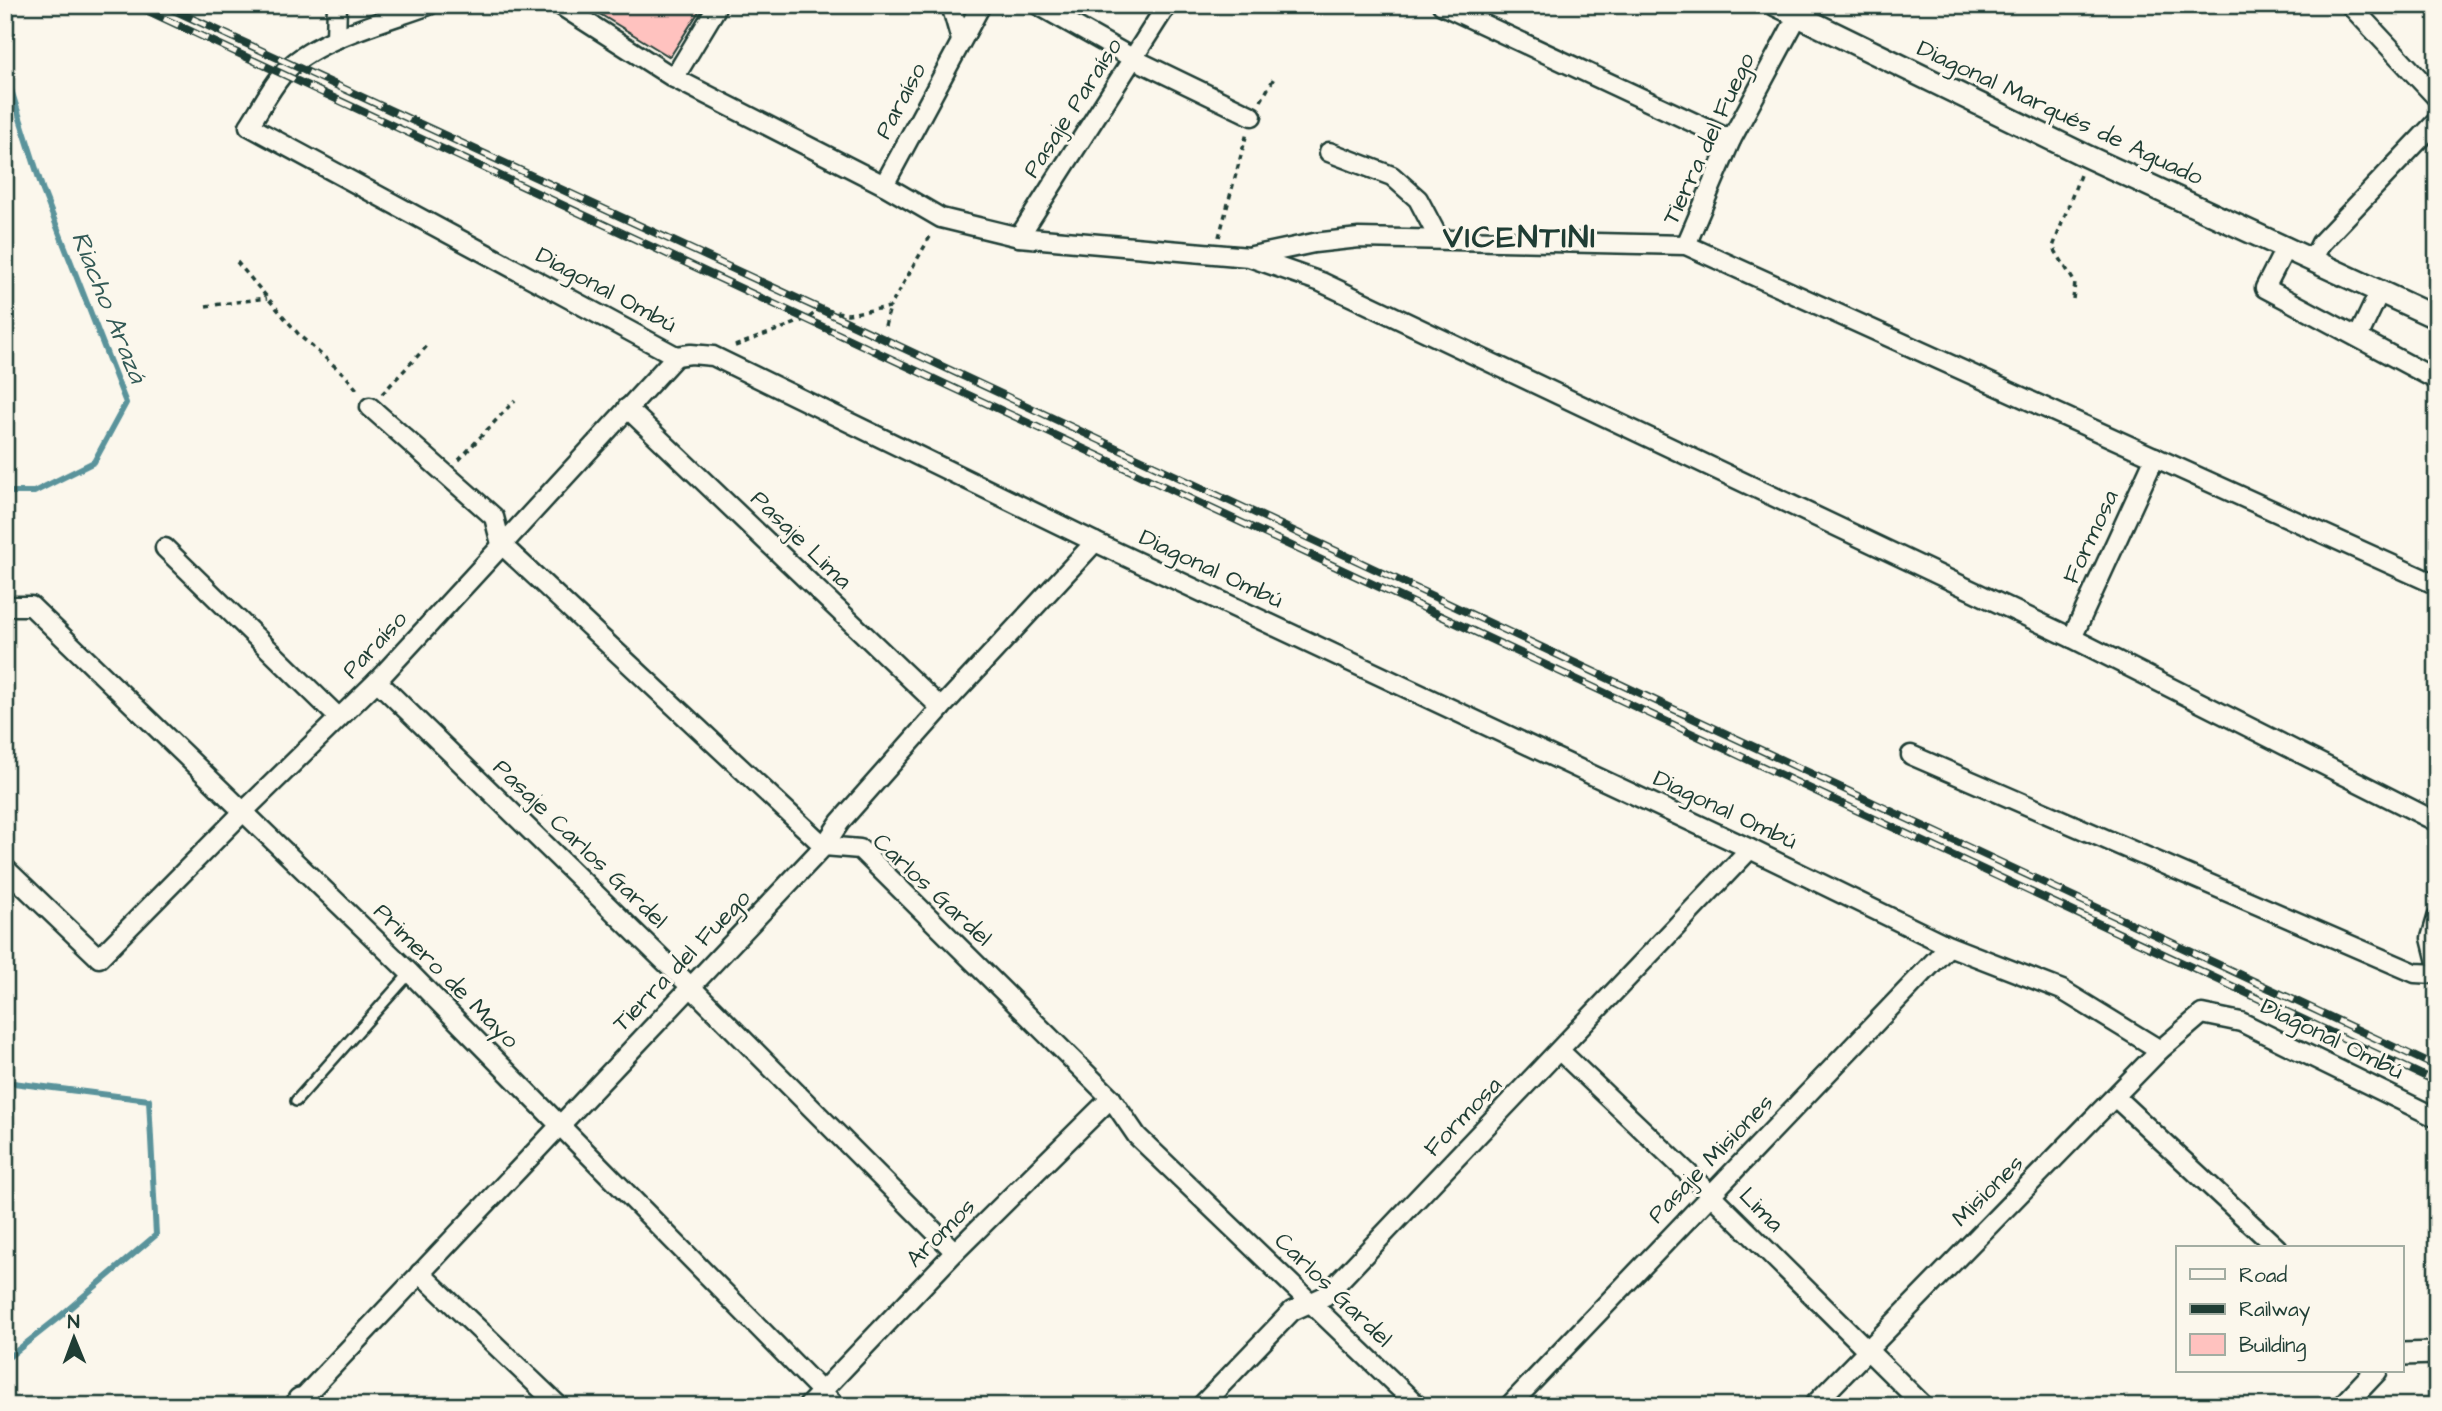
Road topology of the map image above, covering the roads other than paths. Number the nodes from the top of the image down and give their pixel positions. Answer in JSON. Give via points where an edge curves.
{"nodes":[{"id":1,"x":337,"y":5,"type":"edge"},
{"id":2,"x":429,"y":5,"type":"edge"},
{"id":3,"x":559,"y":5,"type":"edge"},
{"id":4,"x":951,"y":5,"type":"edge"},
{"id":5,"x":981,"y":5,"type":"edge"},
{"id":6,"x":1038,"y":5,"type":"edge"},
{"id":7,"x":1167,"y":5,"type":"edge"},
{"id":8,"x":1442,"y":5,"type":"edge"},
{"id":9,"x":1776,"y":5,"type":"edge"},
{"id":10,"x":2350,"y":5,"type":"edge"},
{"id":11,"x":716,"y":7,"type":"edge"},
{"id":12,"x":1797,"y":17,"type":"junction"},
{"id":13,"x":336,"y":39,"type":"junction"},
{"id":14,"x":961,"y":40,"type":"junction"},
{"id":15,"x":1134,"y":59,"type":"junction"},
{"id":16,"x":674,"y":78,"type":"junction"},
{"id":17,"x":2437,"y":98,"type":"edge"},
{"id":18,"x":1252,"y":116,"type":"road end"},
{"id":19,"x":2437,"y":121,"type":"edge"},
{"id":20,"x":1731,"y":140,"type":"junction"},
{"id":21,"x":1329,"y":152,"type":"dead end"},
{"id":22,"x":884,"y":185,"type":"junction"},
{"id":23,"x":1020,"y":237,"type":"junction"},
{"id":24,"x":1439,"y":239,"type":"junction"},
{"id":25,"x":1686,"y":245,"type":"junction"},
{"id":26,"x":2286,"y":247,"type":"junction"},
{"id":27,"x":1249,"y":257,"type":"junction"},
{"id":28,"x":2313,"y":259,"type":"junction"},
{"id":29,"x":2380,"y":291,"type":"junction"},
{"id":30,"x":2437,"y":317,"type":"edge"},
{"id":31,"x":2357,"y":337,"type":"junction"},
{"id":32,"x":676,"y":356,"type":"junction"},
{"id":33,"x":2437,"y":380,"type":"edge"},
{"id":34,"x":370,"y":407,"type":"road end"},
{"id":35,"x":626,"y":408,"type":"junction"},
{"id":36,"x":2155,"y":457,"type":"junction"},
{"id":37,"x":1095,"y":542,"type":"junction"},
{"id":38,"x":501,"y":544,"type":"junction"},
{"id":39,"x":165,"y":548,"type":"dead end"},
{"id":40,"x":2437,"y":584,"type":"edge"},
{"id":41,"x":5,"y":606,"type":"edge"},
{"id":42,"x":2072,"y":638,"type":"junction"},
{"id":43,"x":376,"y":681,"type":"junction"},
{"id":44,"x":941,"y":708,"type":"junction"},
{"id":45,"x":339,"y":718,"type":"junction"},
{"id":46,"x":1911,"y":755,"type":"dead end"},
{"id":47,"x":243,"y":812,"type":"junction"},
{"id":48,"x":2437,"y":822,"type":"edge"},
{"id":49,"x":824,"y":846,"type":"junction"},
{"id":50,"x":1750,"y":849,"type":"junction"},
{"id":51,"x":5,"y":868,"type":"edge"},
{"id":52,"x":2437,"y":918,"type":"edge"},
{"id":53,"x":1949,"y":946,"type":"junction"},
{"id":54,"x":2437,"y":962,"type":"edge"},
{"id":55,"x":410,"y":972,"type":"junction"},
{"id":56,"x":2437,"y":974,"type":"edge"},
{"id":57,"x":691,"y":987,"type":"junction"},
{"id":58,"x":2202,"y":1014,"type":"joint"},
{"id":59,"x":2160,"y":1050,"type":"junction"},
{"id":60,"x":1560,"y":1051,"type":"junction"},
{"id":61,"x":2115,"y":1097,"type":"junction"},
{"id":62,"x":1111,"y":1098,"type":"junction"},
{"id":63,"x":296,"y":1101,"type":"dead end"},
{"id":64,"x":2437,"y":1118,"type":"edge"},
{"id":65,"x":559,"y":1124,"type":"junction"},
{"id":66,"x":1711,"y":1195,"type":"junction"},
{"id":67,"x":2275,"y":1246,"type":"edge"},
{"id":68,"x":955,"y":1252,"type":"junction"},
{"id":69,"x":420,"y":1273,"type":"junction"},
{"id":70,"x":1311,"y":1303,"type":"junction"},
{"id":71,"x":1866,"y":1349,"type":"junction"},
{"id":72,"x":2437,"y":1353,"type":"edge"},
{"id":73,"x":2404,"y":1354,"type":"edge"},
{"id":74,"x":2375,"y":1372,"type":"edge"},
{"id":75,"x":821,"y":1392,"type":"junction"},
{"id":76,"x":300,"y":1404,"type":"edge"},
{"id":77,"x":559,"y":1406,"type":"edge"},
{"id":78,"x":808,"y":1406,"type":"edge"},
{"id":79,"x":836,"y":1406,"type":"edge"},
{"id":80,"x":1201,"y":1406,"type":"edge"},
{"id":81,"x":1418,"y":1406,"type":"edge"},
{"id":82,"x":1509,"y":1406,"type":"edge"},
{"id":83,"x":1813,"y":1406,"type":"edge"},
{"id":84,"x":1924,"y":1406,"type":"edge"},
{"id":85,"x":2343,"y":1406,"type":"edge"}],
"edges":[{"from":1,"to":13,"type":"street"},
{"from":2,"to":13,"type":"street"},
{"from":3,"to":16,"type":"street"},
{"from":4,"to":14,"type":"street"},
{"from":5,"to":14,"type":"street","name":"Paraíso"},
{"from":6,"to":15,"type":"street"},
{"from":7,"to":15,"type":"street","name":"Pasaje Paraíso"},
{"from":8,"to":20,"type":"street"},
{"from":9,"to":12,"type":"street","name":"Diagonal Marqués de Aguado"},
{"from":10,"to":17,"type":"street"},
{"from":11,"to":16,"type":"street"},
{"from":12,"to":20,"type":"street","name":"Tierra del Fuego"},
{"from":12,"to":26,"type":"street","name":"Diagonal Marqués de Aguado"},
{"from":13,"to":32,"type":"street","name":"Diagonal Ombú","via":[[282,74],[249,126]]},
{"from":14,"to":22,"type":"street","name":"Paraíso"},
{"from":15,"to":18,"type":"street"},
{"from":15,"to":23,"type":"street","name":"Pasaje Paraíso"},
{"from":16,"to":22,"type":"street"},
{"from":19,"to":28,"type":"street","via":[[2321,243]]},
{"from":20,"to":25,"type":"street","name":"Tierra del Fuego"},
{"from":21,"to":24,"type":"street","via":[[1392,176],[1418,199]]},
{"from":22,"to":23,"type":"street","via":[[940,218]]},
{"from":23,"to":27,"type":"street"},
{"from":24,"to":25,"type":"street"},
{"from":24,"to":27,"type":"street","via":[[1359,238]]},
{"from":25,"to":36,"type":"street"},
{"from":26,"to":28,"type":"street","name":"Diagonal Marqués de Aguado"},
{"from":26,"to":31,"type":"street","via":[[2265,288]]},
{"from":27,"to":42,"type":"street","via":[[1321,282]]},
{"from":28,"to":29,"type":"street","name":"Diagonal Marqués de Aguado"},
{"from":29,"to":30,"type":"street","name":"Diagonal Marqués de Aguado"},
{"from":29,"to":31,"type":"street"},
{"from":31,"to":33,"type":"street"},
{"from":32,"to":35,"type":"street","name":"Paraíso"},
{"from":32,"to":37,"type":"street","name":"Diagonal Ombú","via":[[713,356]]},
{"from":34,"to":38,"type":"street","via":[[494,517]]},
{"from":35,"to":38,"type":"street","name":"Paraíso"},
{"from":35,"to":44,"type":"street","name":"Pasaje Lima"},
{"from":36,"to":40,"type":"street"},
{"from":36,"to":42,"type":"street","name":"Formosa"},
{"from":37,"to":44,"type":"street","name":"Tierra del Fuego"},
{"from":37,"to":50,"type":"street","name":"Diagonal Ombú"},
{"from":38,"to":43,"type":"street","name":"Paraíso"},
{"from":38,"to":49,"type":"street"},
{"from":39,"to":45,"type":"street"},
{"from":41,"to":47,"type":"street","name":"Primero de Mayo","via":[[31,606]]},
{"from":42,"to":48,"type":"street"},
{"from":43,"to":45,"type":"street","name":"Paraíso"},
{"from":43,"to":57,"type":"street","name":"Pasaje Carlos Gardel"},
{"from":44,"to":49,"type":"street","name":"Tierra del Fuego"},
{"from":45,"to":47,"type":"street","name":"Paraíso"},
{"from":46,"to":56,"type":"street","via":[[2415,973]]},
{"from":47,"to":51,"type":"street","name":"Paraíso","via":[[99,958]]},
{"from":47,"to":55,"type":"street","name":"Primero de Mayo"},
{"from":49,"to":57,"type":"street","name":"Tierra del Fuego"},
{"from":49,"to":62,"type":"street","name":"Carlos Gardel","via":[[860,849]]},
{"from":50,"to":53,"type":"street","name":"Diagonal Ombú"},
{"from":50,"to":60,"type":"street","name":"Formosa"},
{"from":52,"to":54,"type":"street","via":[[2431,938]]},
{"from":53,"to":59,"type":"street","name":"Diagonal Ombú","via":[[2062,990]]},
{"from":53,"to":66,"type":"street","name":"Pasaje Misiones"},
{"from":55,"to":63,"type":"lane"},
{"from":55,"to":65,"type":"street","name":"Primero de Mayo"},
{"from":57,"to":65,"type":"street","name":"Tierra del Fuego"},
{"from":57,"to":68,"type":"street","name":"Pasaje Carlos Gardel"},
{"from":58,"to":59,"type":"street","name":"Misiones"},
{"from":58,"to":64,"type":"street","name":"Diagonal Ombú","via":[[2241,1022]]},
{"from":59,"to":61,"type":"street","name":"Misiones"},
{"from":60,"to":66,"type":"street","name":"Lima"},
{"from":60,"to":70,"type":"street","name":"Formosa","via":[[1325,1296]]},
{"from":61,"to":67,"type":"street"},
{"from":61,"to":71,"type":"street","name":"Misiones"},
{"from":62,"to":68,"type":"street","name":"Aromos"},
{"from":62,"to":70,"type":"street","name":"Carlos Gardel","via":[[1138,1136]]},
{"from":65,"to":69,"type":"street","name":"Tierra del Fuego"},
{"from":65,"to":75,"type":"street","name":"Primero de Mayo"},
{"from":66,"to":71,"type":"street","name":"Lima"},
{"from":66,"to":82,"type":"street","name":"Pasaje Misiones"},
{"from":68,"to":75,"type":"street","name":"Aromos"},
{"from":69,"to":76,"type":"street","name":"Tierra del Fuego"},
{"from":69,"to":77,"type":"street"},
{"from":70,"to":80,"type":"street","name":"Formosa","via":[[1292,1311]]},
{"from":70,"to":81,"type":"street","name":"Carlos Gardel"},
{"from":71,"to":83,"type":"street","name":"Misiones"},
{"from":71,"to":84,"type":"street","name":"Lima"},
{"from":72,"to":73,"type":"street"},
{"from":74,"to":85,"type":"street"},
{"from":75,"to":78,"type":"street","name":"Aromos"},
{"from":75,"to":79,"type":"street","name":"Primero de Mayo"}]}
